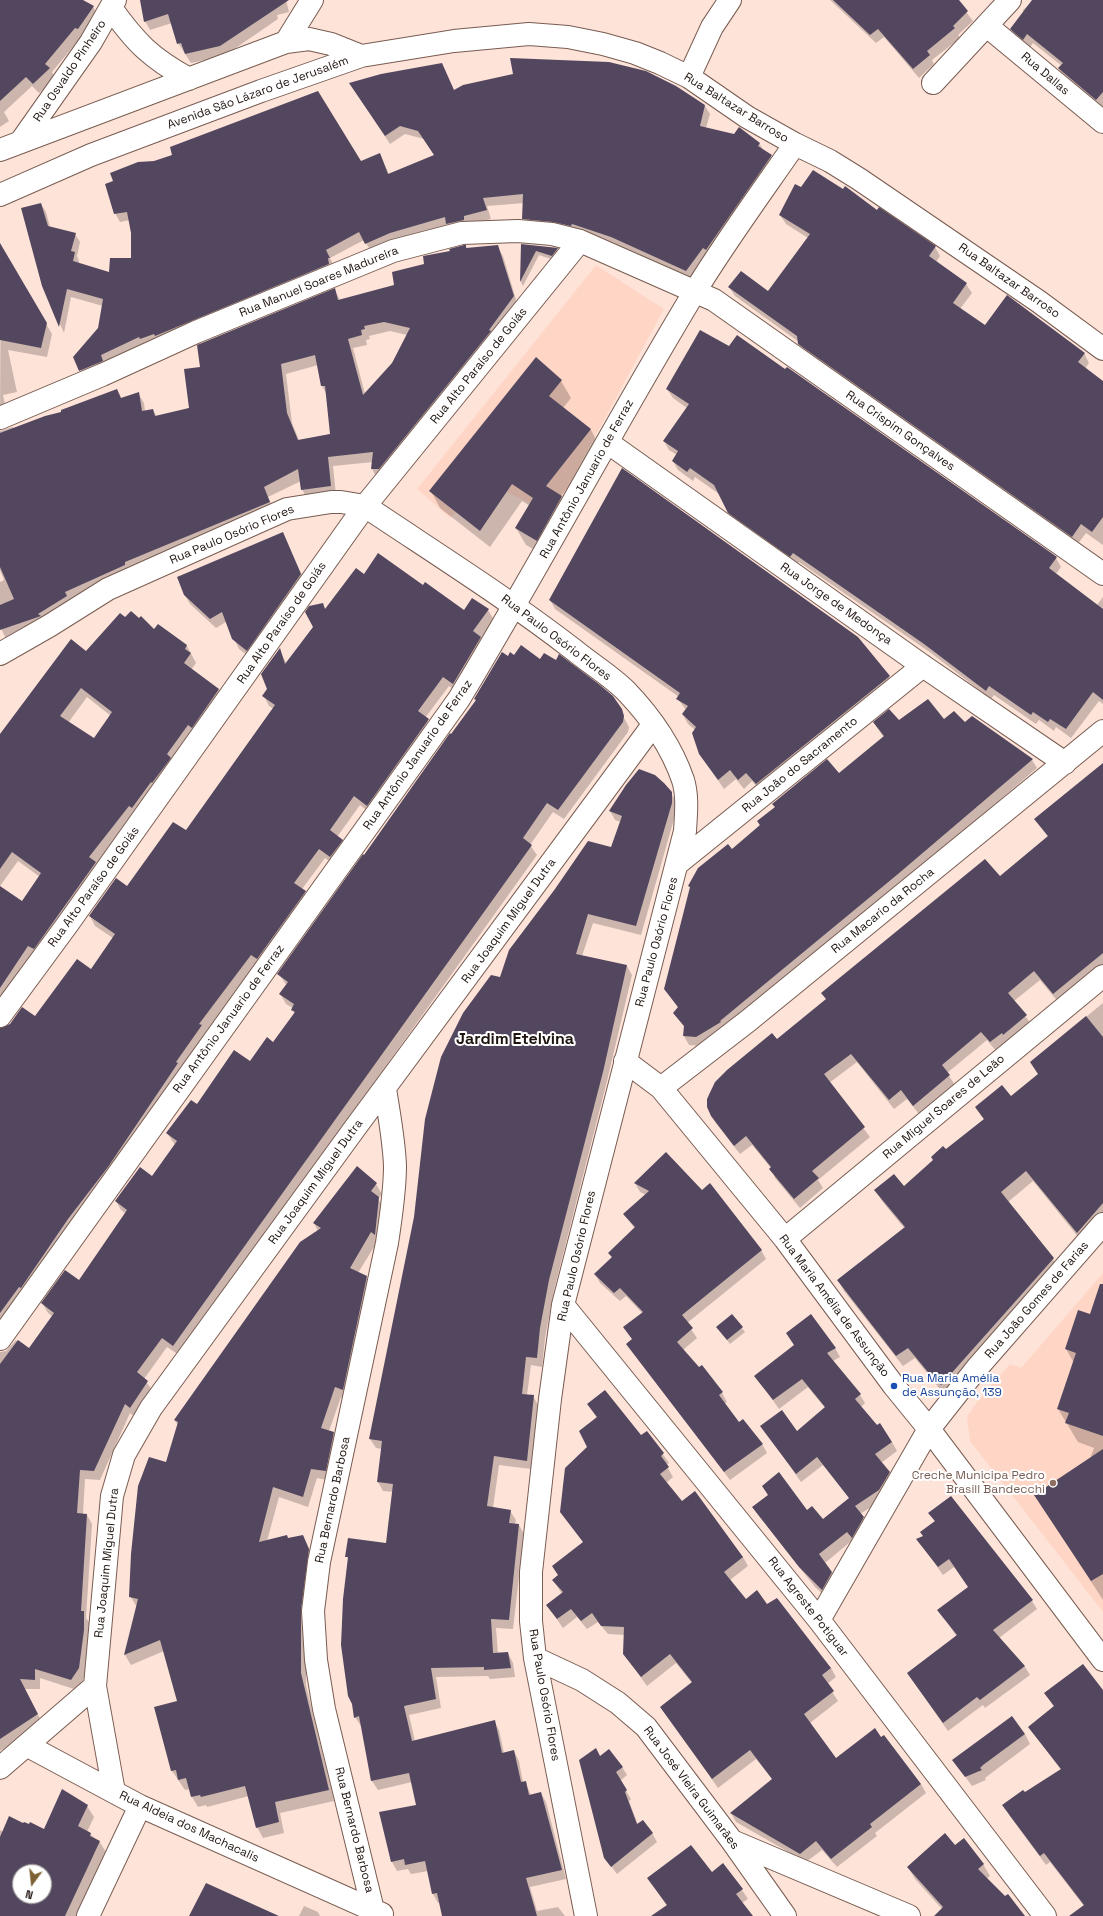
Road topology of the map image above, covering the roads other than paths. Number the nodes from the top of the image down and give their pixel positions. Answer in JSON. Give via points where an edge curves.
{"nodes":[{"id":1,"x":312,"y":0,"type":"edge"},
{"id":2,"x":730,"y":0,"type":"edge"},
{"id":3,"x":1010,"y":0,"type":"edge"},
{"id":4,"x":113,"y":4,"type":"edge"},
{"id":5,"x":987,"y":26,"type":"junction"},
{"id":6,"x":286,"y":42,"type":"junction"},
{"id":7,"x":362,"y":56,"type":"junction"},
{"id":8,"x":689,"y":77,"type":"junction"},
{"id":9,"x":189,"y":79,"type":"junction"},
{"id":10,"x":933,"y":83,"type":"dead end"},
{"id":11,"x":1103,"y":122,"type":"edge"},
{"id":12,"x":22,"y":140,"type":"junction"},
{"id":13,"x":795,"y":144,"type":"junction"},
{"id":14,"x":0,"y":150,"type":"edge"},
{"id":15,"x":0,"y":195,"type":"edge"},
{"id":16,"x":580,"y":241,"type":"junction"},
{"id":17,"x":695,"y":291,"type":"junction"},
{"id":18,"x":1103,"y":348,"type":"edge"},
{"id":19,"x":0,"y":418,"type":"edge"},
{"id":20,"x":608,"y":442,"type":"junction"},
{"id":21,"x":365,"y":506,"type":"junction"},
{"id":22,"x":1103,"y":574,"type":"edge"},
{"id":23,"x":515,"y":606,"type":"junction"},
{"id":24,"x":0,"y":654,"type":"edge"},
{"id":25,"x":923,"y":666,"type":"junction"},
{"id":26,"x":653,"y":725,"type":"junction"},
{"id":27,"x":1103,"y":731,"type":"edge"},
{"id":28,"x":1065,"y":763,"type":"junction"},
{"id":29,"x":677,"y":864,"type":"junction"},
{"id":30,"x":1103,"y":976,"type":"edge"},
{"id":31,"x":0,"y":1016,"type":"edge"},
{"id":32,"x":625,"y":1061,"type":"junction"},
{"id":33,"x":661,"y":1088,"type":"junction"},
{"id":34,"x":386,"y":1089,"type":"junction"},
{"id":35,"x":1103,"y":1224,"type":"edge"},
{"id":36,"x":785,"y":1239,"type":"junction"},
{"id":37,"x":563,"y":1305,"type":"junction"},
{"id":38,"x":0,"y":1339,"type":"edge"},
{"id":39,"x":929,"y":1429,"type":"junction"},
{"id":40,"x":819,"y":1620,"type":"junction"},
{"id":41,"x":535,"y":1658,"type":"junction"},
{"id":42,"x":1103,"y":1660,"type":"edge"},
{"id":43,"x":95,"y":1686,"type":"junction"},
{"id":44,"x":28,"y":1746,"type":"junction"},
{"id":45,"x":0,"y":1768,"type":"edge"},
{"id":46,"x":114,"y":1792,"type":"junction"},
{"id":47,"x":140,"y":1806,"type":"junction"},
{"id":48,"x":732,"y":1841,"type":"junction"},
{"id":49,"x":380,"y":1913,"type":"edge"},
{"id":50,"x":88,"y":1916,"type":"edge"},
{"id":51,"x":586,"y":1916,"type":"edge"},
{"id":52,"x":785,"y":1916,"type":"edge"},
{"id":53,"x":909,"y":1916,"type":"edge"},
{"id":54,"x":1045,"y":1916,"type":"edge"}],
"edges":[{"from":1,"to":6,"type":"street"},
{"from":2,"to":8,"type":"street","via":[[712,27]]},
{"from":3,"to":5,"type":"street"},
{"from":4,"to":9,"type":"street","via":[[127,30],[145,50]]},
{"from":4,"to":12,"type":"street","name":"Rua Osvaldo Pinheiro","via":[[64,82]]},
{"from":5,"to":10,"type":"street"},
{"from":5,"to":11,"type":"street","name":"Rua Dallas"},
{"from":6,"to":7,"type":"street","name":"Avenida São Lázaro de Jerusalém","via":[[309,39]]},
{"from":6,"to":9,"type":"street","name":"Avenida São Lázaro de Jerusalém"},
{"from":7,"to":8,"type":"street","name":"Rua Baltazar Barroso","via":[[454,41],[528,34],[568,37],[603,44],[635,53]]},
{"from":7,"to":15,"type":"street","name":"Avenida São Lázaro de Jerusalém","via":[[106,149]]},
{"from":8,"to":13,"type":"street","name":"Rua Baltazar Barroso","via":[[747,117]]},
{"from":9,"to":12,"type":"street","name":"Avenida São Lázaro de Jerusalém"},
{"from":12,"to":14,"type":"street","name":"Avenida São Lázaro de Jerusalém"},
{"from":13,"to":17,"type":"street","name":"Rua Antônio Januario de Ferraz"},
{"from":13,"to":18,"type":"street","name":"Rua Baltazar Barroso","via":[[859,179]]},
{"from":16,"to":17,"type":"street","name":"Rua Manuel Soares Madureira"},
{"from":16,"to":19,"type":"street","name":"Rua Manuel Soares Madureira","via":[[552,234],[518,231],[462,233],[393,251],[196,332]]},
{"from":16,"to":21,"type":"street","name":"Rua Alto Paraíso de Goiás"},
{"from":17,"to":20,"type":"street","name":"Rua Antônio Januario de Ferraz"},
{"from":17,"to":22,"type":"street","name":"Rua Crispim Gonçalves","via":[[714,300]]},
{"from":20,"to":23,"type":"street","name":"Rua Antônio Januario de Ferraz"},
{"from":20,"to":25,"type":"street","name":"Rua Jorge de Medonça"},
{"from":21,"to":23,"type":"street","name":"Rua Paulo Osório Flores"},
{"from":21,"to":24,"type":"street","name":"Rua Paulo Osório Flores","via":[[331,502],[287,509],[108,589]]},
{"from":21,"to":31,"type":"street","name":"Rua Alto Paraíso de Goiás","via":[[67,926]]},
{"from":23,"to":26,"type":"street","name":"Rua Paulo Osório Flores","via":[[626,691]]},
{"from":23,"to":38,"type":"street","name":"Rua Antônio Januario de Ferraz","via":[[459,699]]},
{"from":25,"to":28,"type":"street","name":"Rua Jorge de Medonça"},
{"from":25,"to":29,"type":"street","name":"Rua João do Sacramento"},
{"from":26,"to":29,"type":"street","name":"Rua Paulo Osório Flores","via":[[672,755],[683,782],[687,808],[685,831]]},
{"from":26,"to":34,"type":"street","name":"Rua Joaquim Miguel Dutra"},
{"from":27,"to":28,"type":"street","name":"Rua Macario da Rocha"},
{"from":28,"to":33,"type":"street","name":"Rua Macario da Rocha","via":[[748,1021]]},
{"from":29,"to":32,"type":"street","name":"Rua Paulo Osório Flores"},
{"from":30,"to":36,"type":"street","name":"Rua Miguel Soares de Leão"},
{"from":32,"to":33,"type":"street","name":"Rua Maria Amélia de Assunção"},
{"from":32,"to":37,"type":"street","name":"Rua Paulo Osório Flores"},
{"from":33,"to":36,"type":"street","name":"Rua Maria Amélia de Assunção"},
{"from":34,"to":43,"type":"street","name":"Rua Joaquim Miguel Dutra","via":[[151,1408],[124,1455],[112,1496]]},
{"from":34,"to":49,"type":"street","name":"Rua Bernardo Barbosa","via":[[395,1167],[387,1242],[319,1562],[313,1611],[316,1660],[324,1710]]},
{"from":35,"to":39,"type":"street","name":"Rua João Gomes de Farias","via":[[1010,1328]]},
{"from":36,"to":39,"type":"street","name":"Rua Maria Amélia de Assunção"},
{"from":37,"to":40,"type":"street","name":"Rua Agreste Potiguar"},
{"from":37,"to":41,"type":"street","name":"Rua Paulo Osório Flores","via":[[531,1572],[531,1621]]},
{"from":39,"to":40,"type":"street","name":"Rua João Gomes de Farias"},
{"from":39,"to":42,"type":"street","name":"Rua Maria Amélia de Assunção"},
{"from":40,"to":54,"type":"street","name":"Rua Agreste Potiguar"},
{"from":41,"to":48,"type":"street","name":"Rua José Vieira Guimarães","via":[[582,1680],[612,1699],[646,1727]]},
{"from":41,"to":51,"type":"street","name":"Rua Paulo Osório Flores"},
{"from":43,"to":44,"type":"street"},
{"from":43,"to":46,"type":"street","name":"Rua Joaquim Miguel Dutra"},
{"from":44,"to":45,"type":"street"},
{"from":44,"to":46,"type":"street","name":"Rua Aldeia dos Machacalis"},
{"from":46,"to":47,"type":"street","name":"Rua Aldeia dos Machacalis"},
{"from":47,"to":49,"type":"street","name":"Rua Aldeia dos Machacalis"},
{"from":47,"to":50,"type":"street"},
{"from":48,"to":52,"type":"street","name":"Rua José Vieira Guimarães"},
{"from":48,"to":53,"type":"street"}]}
